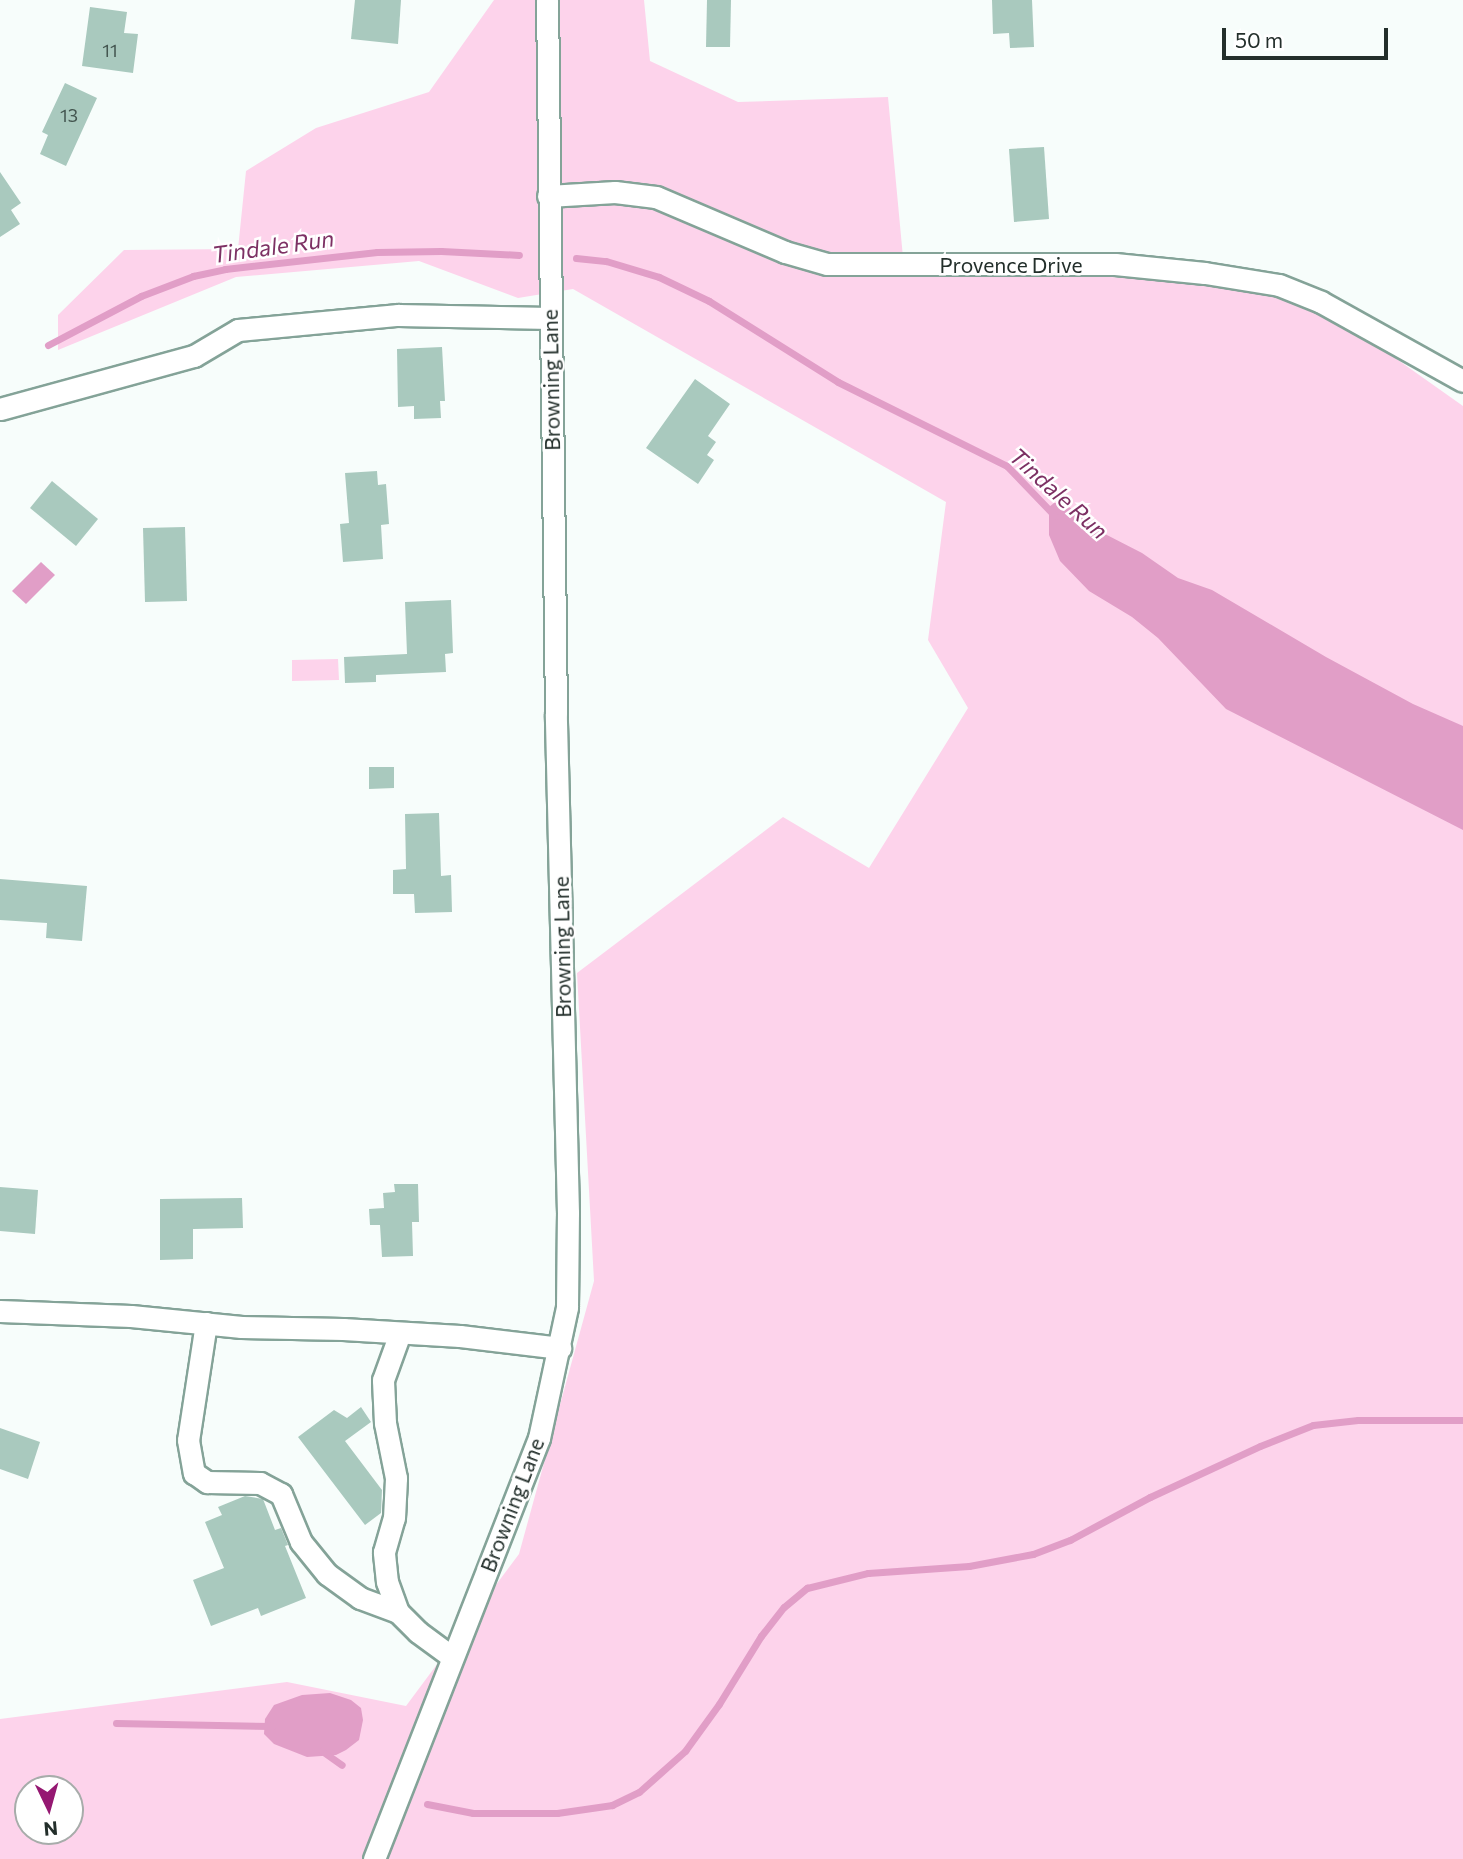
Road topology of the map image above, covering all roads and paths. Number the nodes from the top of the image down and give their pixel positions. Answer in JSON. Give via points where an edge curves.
{"nodes":[{"id":1,"x":547,"y":0,"type":"edge"},
{"id":2,"x":548,"y":196,"type":"junction"},
{"id":3,"x":550,"y":318,"type":"junction"},
{"id":4,"x":1463,"y":381,"type":"edge"},
{"id":5,"x":0,"y":410,"type":"edge"},
{"id":6,"x":0,"y":1311,"type":"edge"},
{"id":7,"x":206,"y":1323,"type":"junction"},
{"id":8,"x":400,"y":1332,"type":"junction"},
{"id":9,"x":560,"y":1348,"type":"junction"},
{"id":10,"x":398,"y":1612,"type":"junction"},
{"id":11,"x":452,"y":1657,"type":"junction"},
{"id":12,"x":374,"y":1859,"type":"edge"}],
"edges":[{"from":1,"to":2,"type":"street","name":"Browning Lane"},
{"from":2,"to":3,"type":"street","name":"Browning Lane"},
{"from":2,"to":4,"type":"street","name":"Provence Drive","via":[[615,192],[656,197],[785,252],[827,264],[1115,264],[1279,285],[1321,302]]},
{"from":3,"to":5,"type":"street","via":[[398,315],[238,330],[194,356]]},
{"from":3,"to":9,"type":"street","name":"Browning Lane","via":[[568,1213],[567,1307]]},
{"from":6,"to":7,"type":"street"},
{"from":7,"to":8,"type":"street"},
{"from":7,"to":10,"type":"street","via":[[188,1440],[194,1473],[207,1482],[261,1483],[281,1494],[301,1542],[327,1574],[360,1598]]},
{"from":8,"to":9,"type":"street"},
{"from":8,"to":10,"type":"street","via":[[383,1380],[385,1423],[396,1478],[394,1518],[384,1552],[387,1582]]},
{"from":9,"to":11,"type":"street","name":"Browning Lane","via":[[539,1438]]},
{"from":10,"to":11,"type":"street"},
{"from":11,"to":12,"type":"street","name":"Browning Lane"}]}
